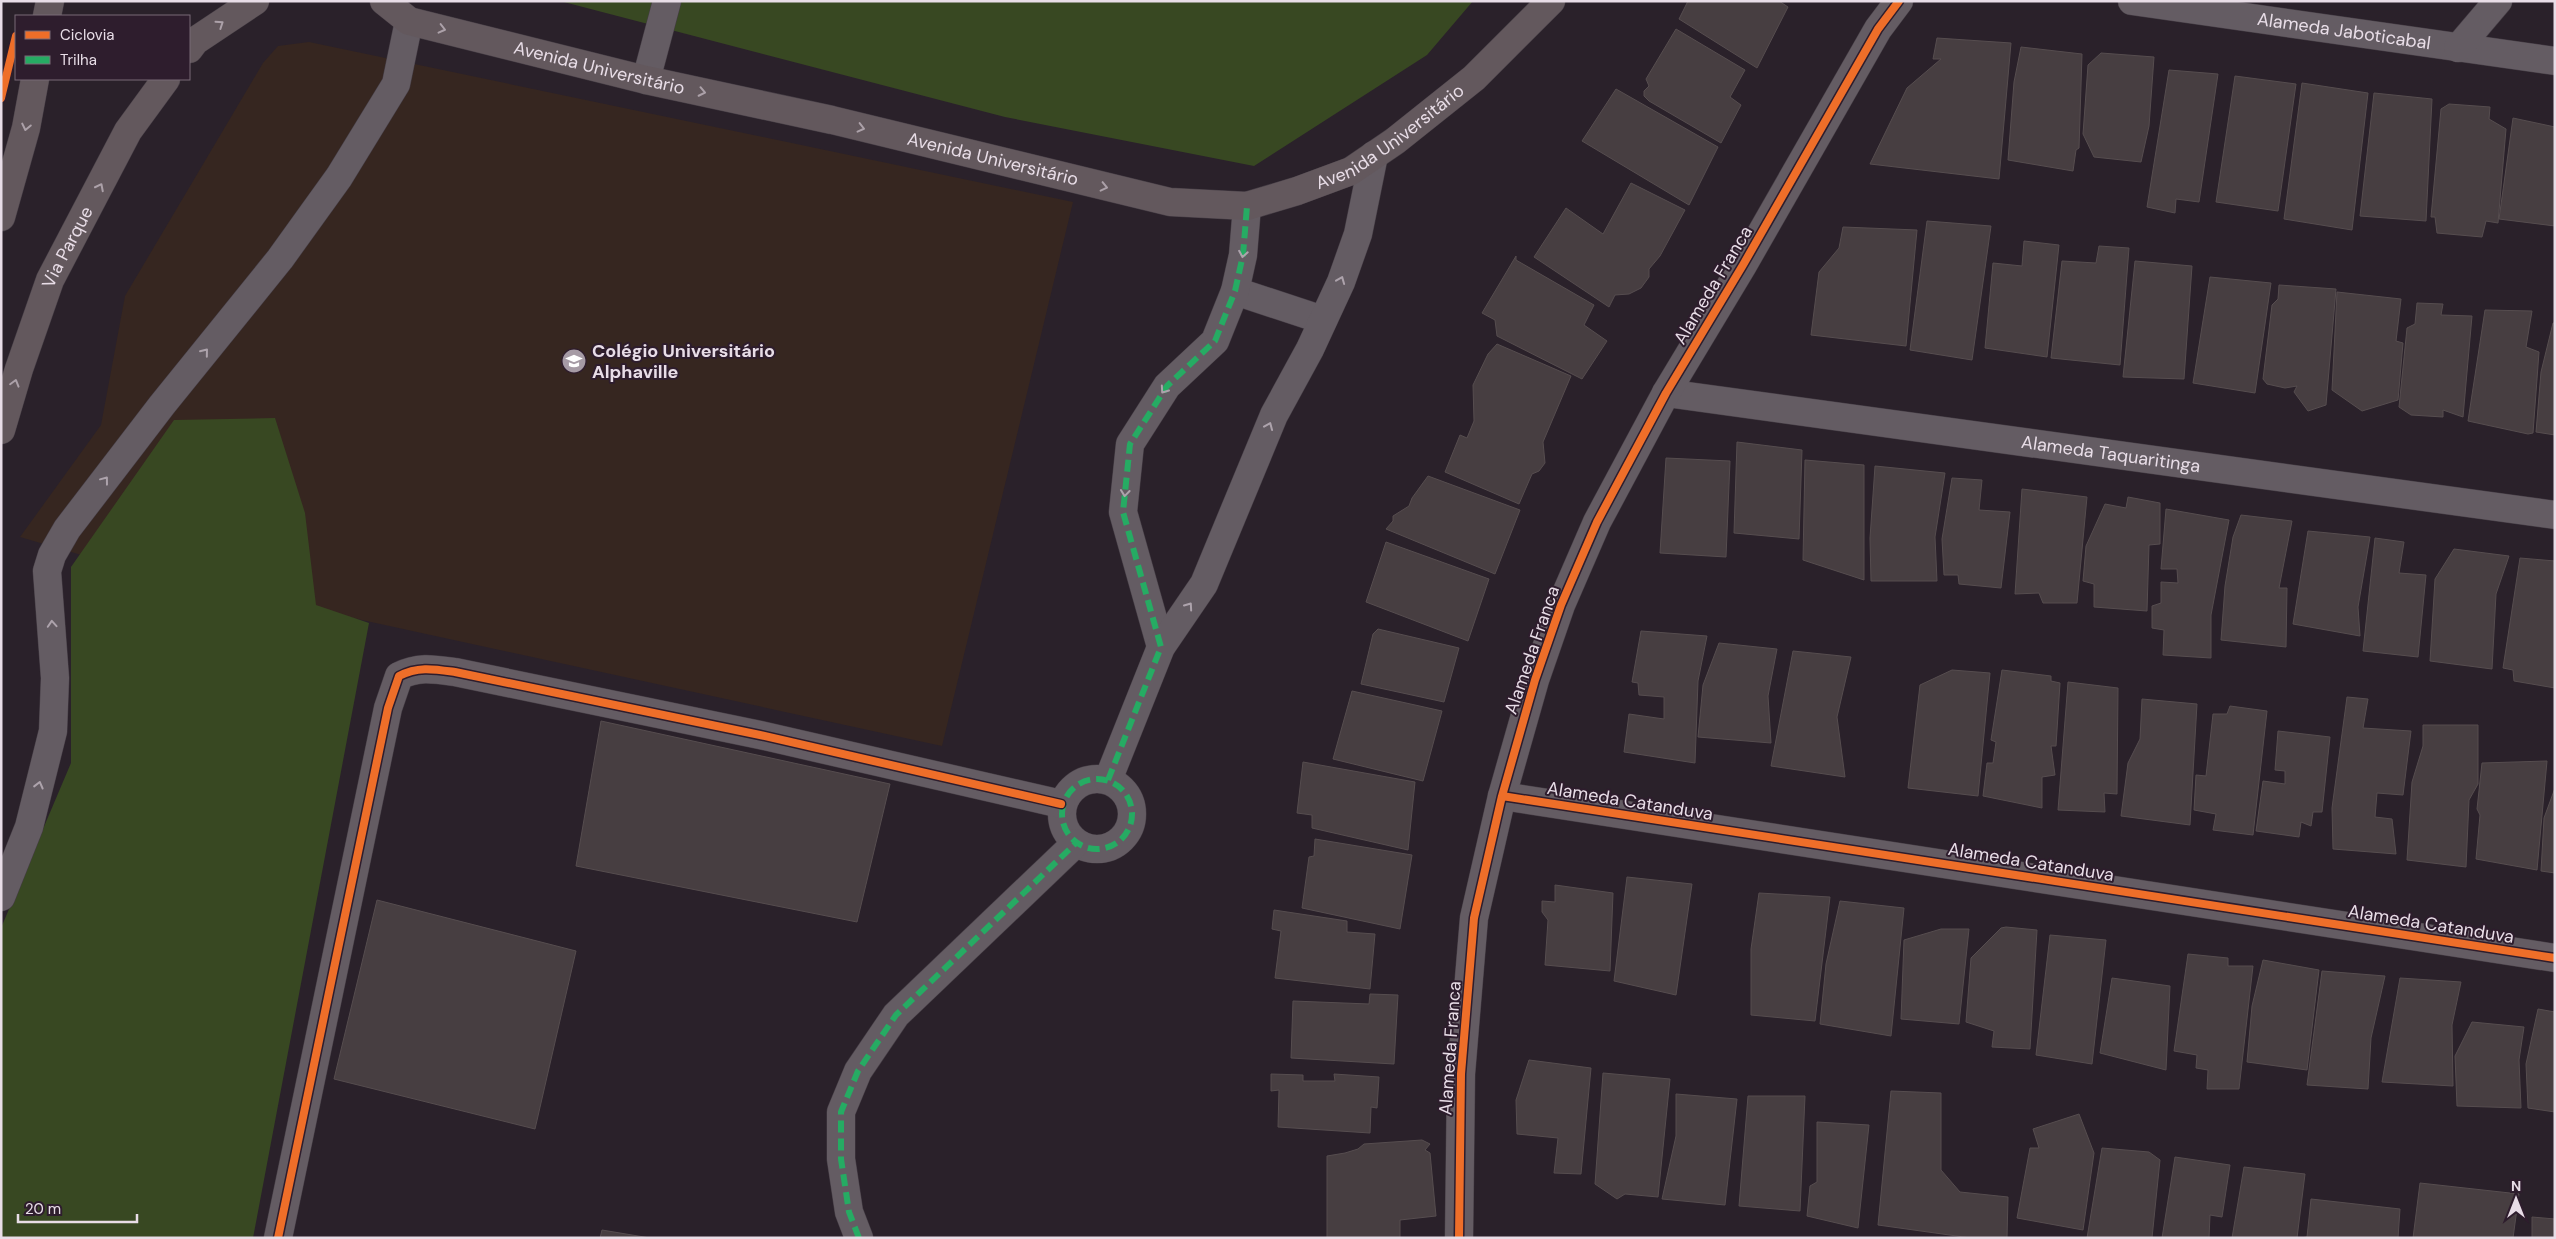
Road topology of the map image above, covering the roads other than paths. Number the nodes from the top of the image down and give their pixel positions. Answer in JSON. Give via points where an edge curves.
{"nodes":[{"id":1,"x":50,"y":1,"type":"edge"},
{"id":2,"x":254,"y":1,"type":"edge"},
{"id":3,"x":384,"y":1,"type":"edge"},
{"id":4,"x":667,"y":1,"type":"edge"},
{"id":5,"x":1551,"y":1,"type":"edge"},
{"id":6,"x":1899,"y":1,"type":"edge"},
{"id":7,"x":2132,"y":1,"type":"edge"},
{"id":8,"x":2498,"y":1,"type":"edge"},
{"id":9,"x":47,"y":15,"type":"edge"},
{"id":10,"x":409,"y":21,"type":"junction"},
{"id":11,"x":190,"y":48,"type":"edge"},
{"id":12,"x":2458,"y":48,"type":"junction"},
{"id":13,"x":2555,"y":61,"type":"edge"},
{"id":14,"x":35,"y":80,"type":"edge"},
{"id":15,"x":165,"y":80,"type":"edge"},
{"id":16,"x":646,"y":80,"type":"junction"},
{"id":17,"x":1374,"y":155,"type":"junction"},
{"id":18,"x":1247,"y":206,"type":"junction"},
{"id":19,"x":1,"y":217,"type":"edge"},
{"id":20,"x":1235,"y":291,"type":"junction"},
{"id":21,"x":1323,"y":320,"type":"junction"},
{"id":22,"x":1666,"y":393,"type":"junction"},
{"id":23,"x":1,"y":430,"type":"edge"},
{"id":24,"x":2555,"y":515,"type":"edge"},
{"id":25,"x":1161,"y":647,"type":"junction"},
{"id":26,"x":1108,"y":780,"type":"junction"},
{"id":27,"x":1502,"y":796,"type":"junction"},
{"id":28,"x":1061,"y":804,"type":"junction"},
{"id":29,"x":29,"y":827,"type":"junction"},
{"id":30,"x":1,"y":841,"type":"edge"},
{"id":31,"x":1076,"y":843,"type":"junction"},
{"id":32,"x":1,"y":897,"type":"edge"},
{"id":33,"x":2555,"y":958,"type":"edge"},
{"id":34,"x":278,"y":1238,"type":"edge"},
{"id":35,"x":859,"y":1238,"type":"edge"},
{"id":36,"x":1459,"y":1238,"type":"edge"}],
"edges":[{"from":1,"to":9,"type":"main road"},
{"from":11,"to":2,"type":"main road","one_way":true},
{"from":3,"to":10,"type":"main road","name":"Avenida Universitário"},
{"from":4,"to":16,"type":"street"},
{"from":5,"to":17,"type":"main road","name":"Avenida Universitário","via":[[1474,78]]},
{"from":6,"to":22,"type":"street","name":"Alameda Franca","via":[[1878,29]]},
{"from":7,"to":12,"type":"street","name":"Alameda Jaboticabal"},
{"from":8,"to":12,"type":"street"},
{"from":10,"to":16,"type":"main road","name":"Avenida Universitário","one_way":true},
{"from":29,"to":10,"type":"street","one_way":true,"via":[[53,731],[55,678],[47,571],[52,555],[67,529],[280,259],[339,177],[396,84]]},
{"from":12,"to":13,"type":"street","name":"Alameda Jaboticabal"},
{"from":14,"to":19,"type":"main road","one_way":true,"via":[[26,128]]},
{"from":23,"to":15,"type":"main road","name":"Via Parque","one_way":true,"via":[[50,280],[128,131]]},
{"from":16,"to":18,"type":"main road","name":"Avenida Universitário","one_way":true,"via":[[832,120],[1170,202]]},
{"from":17,"to":18,"type":"main road","name":"Avenida Universitário","via":[[1351,171]]},
{"from":21,"to":17,"type":"street","one_way":true,"via":[[1358,234]]},
{"from":18,"to":20,"type":"street","one_way":true},
{"from":20,"to":21,"type":"street"},
{"from":20,"to":25,"type":"street","one_way":true,"via":[[1215,341],[1167,386],[1130,444],[1123,512]]},
{"from":25,"to":21,"type":"street","one_way":true,"via":[[1204,584],[1274,415]]},
{"from":22,"to":24,"type":"street","name":"Alameda Taquaritinga"},
{"from":22,"to":27,"type":"street","name":"Alameda Franca","via":[[1597,522],[1561,605],[1535,680]]},
{"from":25,"to":26,"type":"street"},
{"from":26,"to":28,"type":"street","via":[[1083,780],[1070,790]]},
{"from":26,"to":31,"type":"street","via":[[1127,794],[1133,809],[1132,826],[1118,843],[1097,850]]},
{"from":27,"to":33,"type":"street","name":"Alameda Catanduva"},
{"from":27,"to":36,"type":"street","name":"Alameda Franca","via":[[1474,918],[1460,1074]]},
{"from":28,"to":31,"type":"street","via":[[1063,826]]},
{"from":28,"to":34,"type":"street","via":[[760,735],[455,672],[423,668],[399,676],[388,708]]},
{"from":29,"to":30,"type":"street","via":[[12,840]]},
{"from":29,"to":32,"type":"street"},
{"from":31,"to":35,"type":"street","via":[[896,1015],[858,1071],[841,1112],[841,1159],[849,1212]]}]}
